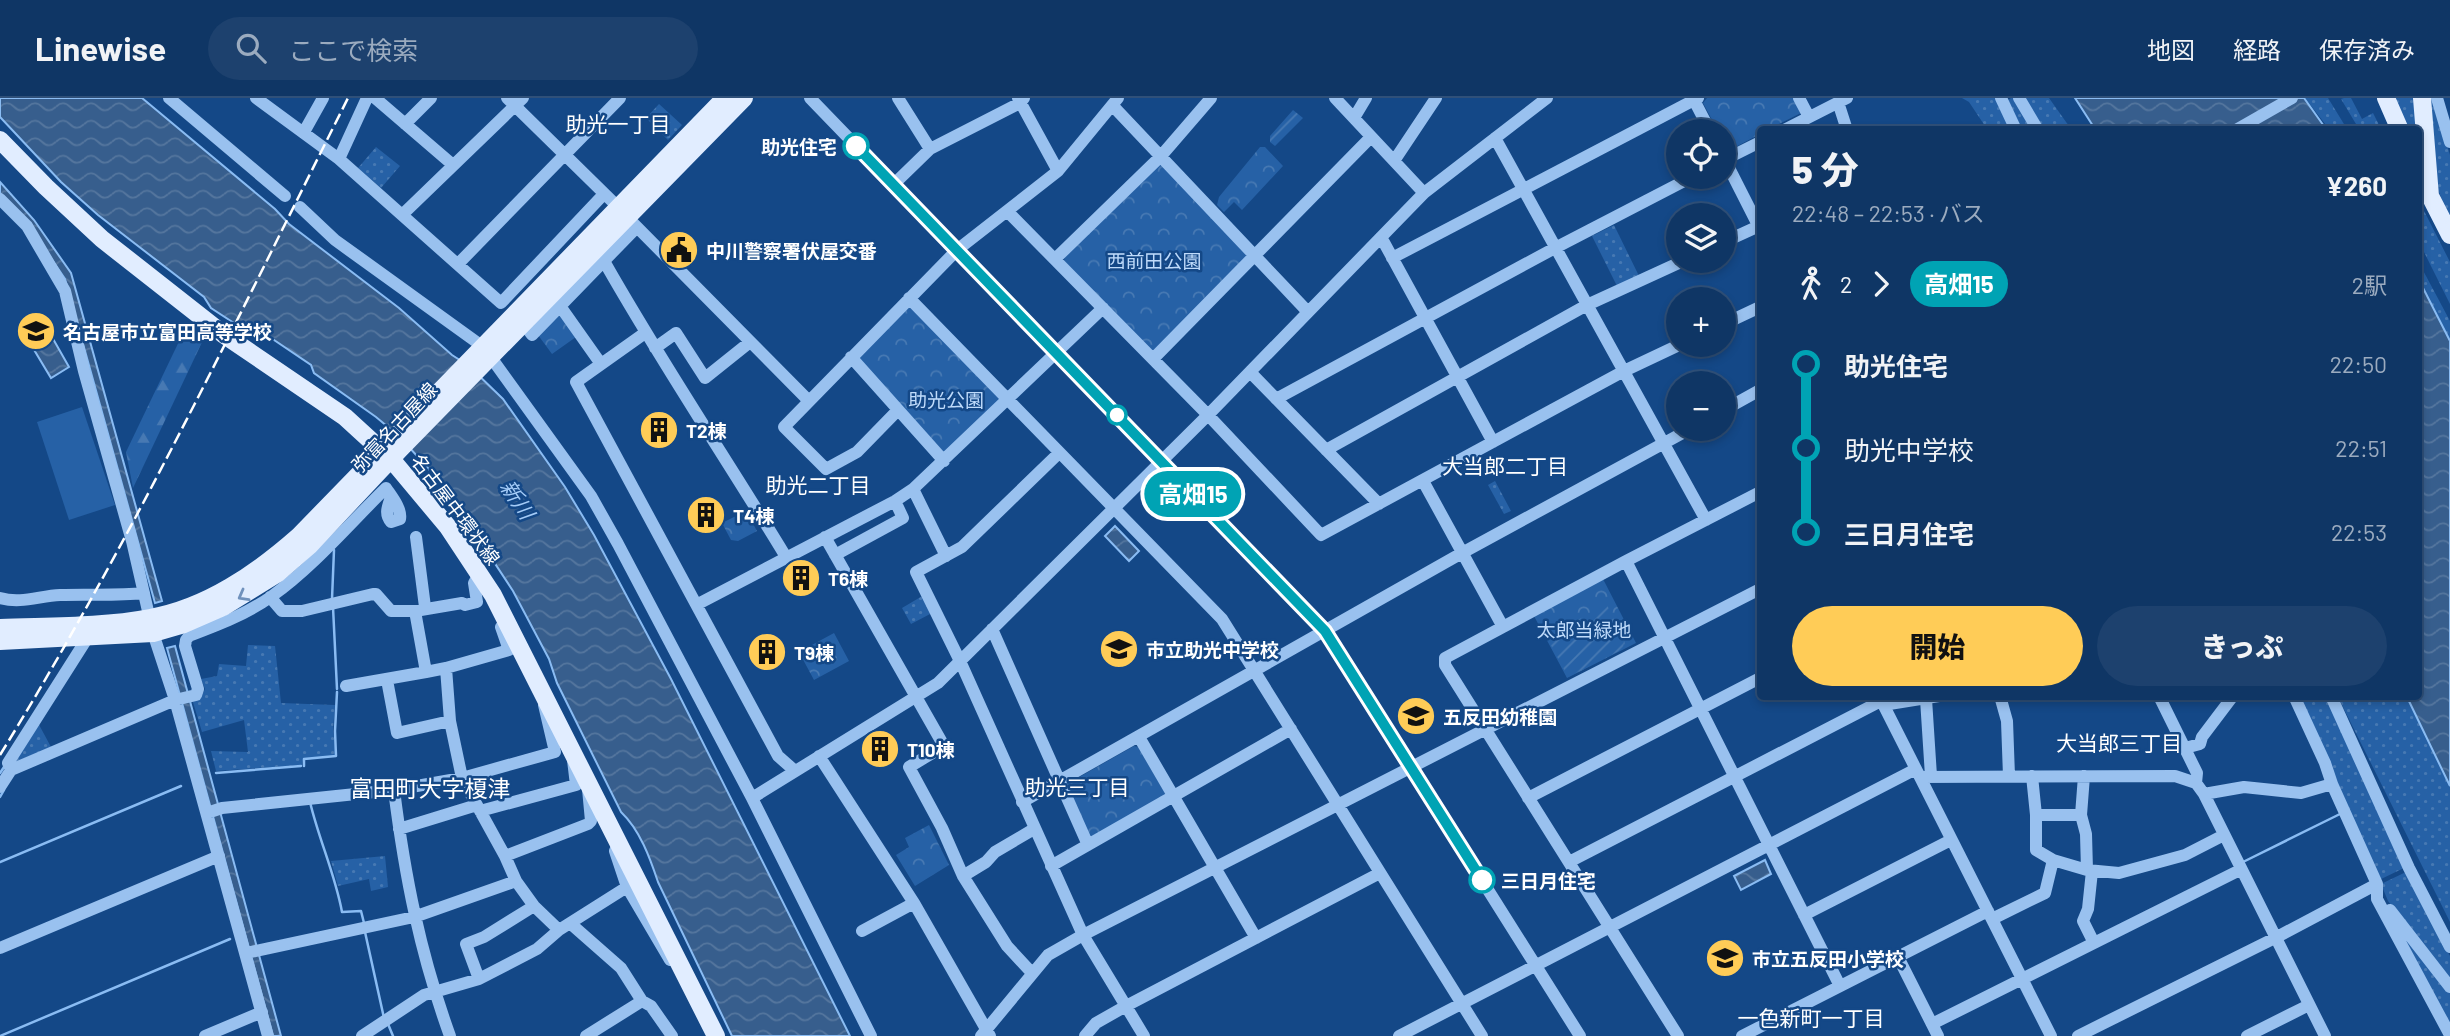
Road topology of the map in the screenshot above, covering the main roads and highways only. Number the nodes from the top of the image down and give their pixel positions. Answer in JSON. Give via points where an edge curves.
{"nodes":[{"id":1,"x":725,"y":98,"type":"edge"},
{"id":2,"x":744,"y":98,"type":"edge"},
{"id":3,"x":2386,"y":98,"type":"edge"},
{"id":4,"x":2422,"y":98,"type":"edge"},
{"id":5,"x":2398,"y":126,"type":"edge"},
{"id":6,"x":0,"y":140,"type":"edge"},
{"id":7,"x":2422,"y":179,"type":"edge"},
{"id":8,"x":2430,"y":196,"type":"junction"},
{"id":9,"x":627,"y":217,"type":"junction"},
{"id":10,"x":2450,"y":235,"type":"edge"},
{"id":11,"x":391,"y":450,"type":"junction"},
{"id":12,"x":151,"y":626,"type":"junction"},
{"id":13,"x":0,"y":628,"type":"edge"},
{"id":14,"x":0,"y":641,"type":"edge"},
{"id":15,"x":716,"y":1036,"type":"edge"}],
"edges":[{"from":1,"to":9,"type":"main road","name":"弥富名古屋線"},
{"from":2,"to":9,"type":"main road","name":"弥富名古屋線"},
{"from":3,"to":5,"type":"main road"},
{"from":4,"to":8,"type":"main road"},
{"from":6,"to":11,"type":"main road","name":"名古屋中環状線","via":[[102,239],[223,334]]},
{"from":7,"to":8,"type":"main road"},
{"from":8,"to":10,"type":"main road"},
{"from":9,"to":11,"type":"main road","name":"弥富名古屋線"},
{"from":11,"to":12,"type":"main road","name":"弥富名古屋線","via":[[309,546],[278,573],[223,607],[184,624]]},
{"from":11,"to":15,"type":"main road","name":"名古屋中環状線","via":[[480,572]]},
{"from":12,"to":13,"type":"main road","name":"弥富名古屋線"},
{"from":12,"to":14,"type":"main road","name":"弥富名古屋線","via":[[88,637]]}]}
